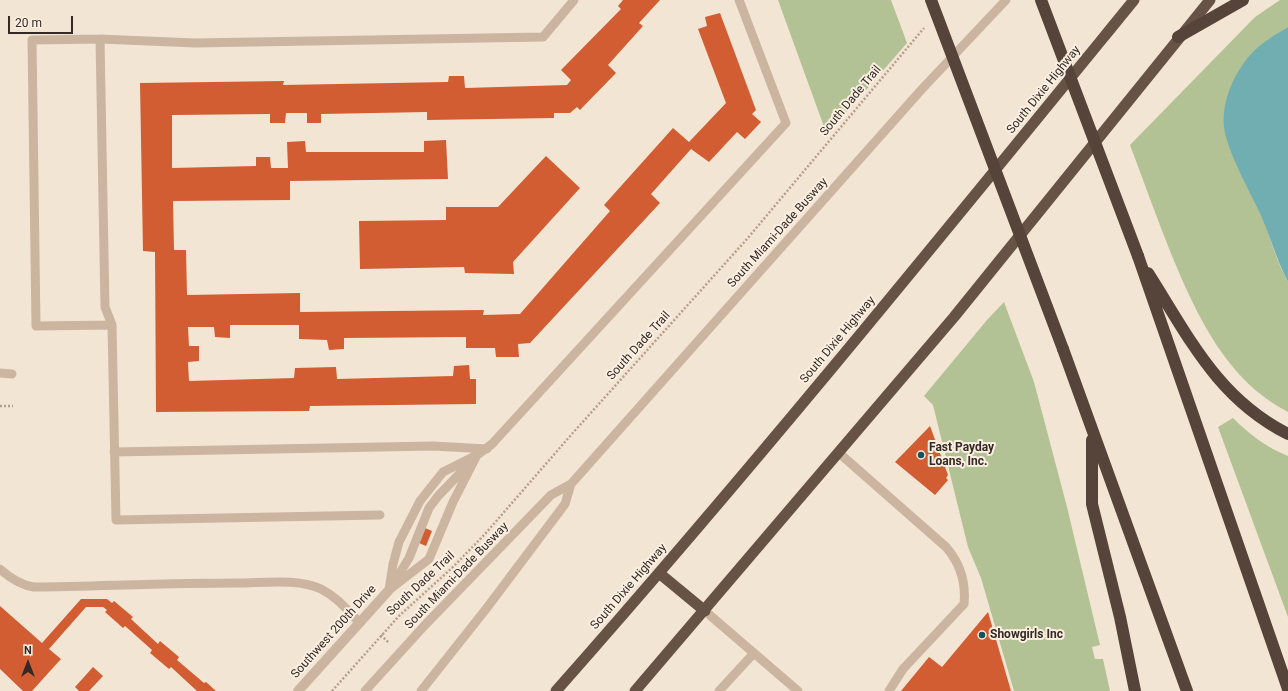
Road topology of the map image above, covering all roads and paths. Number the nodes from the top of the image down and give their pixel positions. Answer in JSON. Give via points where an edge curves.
{"nodes":[{"id":1,"x":574,"y":0,"type":"edge"},
{"id":2,"x":739,"y":0,"type":"edge"},
{"id":3,"x":931,"y":0,"type":"edge"},
{"id":4,"x":1006,"y":0,"type":"edge"},
{"id":5,"x":1041,"y":0,"type":"edge"},
{"id":6,"x":1134,"y":0,"type":"edge"},
{"id":7,"x":1210,"y":0,"type":"edge"},
{"id":8,"x":1243,"y":0,"type":"edge"},
{"id":9,"x":926,"y":24,"type":"dead end"},
{"id":10,"x":1178,"y":37,"type":"junction"},
{"id":11,"x":100,"y":39,"type":"junction"},
{"id":12,"x":1138,"y":256,"type":"junction"},
{"id":13,"x":112,"y":325,"type":"junction"},
{"id":14,"x":0,"y":373,"type":"edge"},
{"id":15,"x":12,"y":374,"type":"dead end"},
{"id":16,"x":0,"y":406,"type":"edge"},
{"id":17,"x":13,"y":406,"type":"dead end"},
{"id":18,"x":1093,"y":431,"type":"junction"},
{"id":19,"x":1288,"y":434,"type":"edge"},
{"id":20,"x":487,"y":448,"type":"junction"},
{"id":21,"x":114,"y":452,"type":"junction"},
{"id":22,"x":839,"y":453,"type":"junction"},
{"id":23,"x":477,"y":455,"type":"junction"},
{"id":24,"x":571,"y":484,"type":"junction"},
{"id":25,"x":380,"y":515,"type":"dead end"},
{"id":26,"x":0,"y":569,"type":"edge"},
{"id":27,"x":659,"y":573,"type":"junction"},
{"id":28,"x":389,"y":590,"type":"junction"},
{"id":29,"x":705,"y":611,"type":"junction"},
{"id":30,"x":360,"y":623,"type":"junction"},
{"id":31,"x":381,"y":635,"type":"junction"},
{"id":32,"x":388,"y":642,"type":"dead end"},
{"id":33,"x":754,"y":653,"type":"junction"},
{"id":34,"x":1288,"y":688,"type":"edge"},
{"id":35,"x":298,"y":691,"type":"edge"},
{"id":36,"x":332,"y":691,"type":"edge"},
{"id":37,"x":365,"y":691,"type":"edge"},
{"id":38,"x":421,"y":691,"type":"edge"},
{"id":39,"x":556,"y":691,"type":"edge"},
{"id":40,"x":635,"y":691,"type":"edge"},
{"id":41,"x":719,"y":691,"type":"edge"},
{"id":42,"x":798,"y":691,"type":"edge"},
{"id":43,"x":889,"y":691,"type":"edge"},
{"id":44,"x":1135,"y":691,"type":"edge"},
{"id":45,"x":1187,"y":691,"type":"edge"}],
"edges":[{"from":1,"to":11,"type":"lane","via":[[543,37],[195,43]]},
{"from":2,"to":20,"type":"lane","via":[[786,123],[542,392]]},
{"from":3,"to":18,"type":"highway","bridge":true},
{"from":4,"to":24,"type":"lane","name":"South Miami-Dade Busway","via":[[922,89]]},
{"from":5,"to":12,"type":"highway","bridge":true},
{"from":6,"to":27,"type":"highway","name":"South Dixie Highway","via":[[924,258]]},
{"from":7,"to":10,"type":"highway"},
{"from":8,"to":10,"type":"highway"},
{"from":9,"to":31,"type":"path","name":"South Dade Trail","via":[[747,240],[485,534]]},
{"from":10,"to":22,"type":"highway","via":[[954,317]]},
{"from":11,"to":13,"type":"lane","via":[[105,307]]},
{"from":11,"to":13,"type":"lane","via":[[32,40],[36,326]]},
{"from":12,"to":19,"type":"highway","via":[[1195,348],[1222,384],[1244,406]]},
{"from":12,"to":34,"type":"highway"},
{"from":13,"to":21,"type":"lane"},
{"from":14,"to":15,"type":"lane"},
{"from":16,"to":17,"type":"path"},
{"from":18,"to":44,"type":"highway","via":[[1092,504]]},
{"from":18,"to":45,"type":"highway"},
{"from":20,"to":21,"type":"lane","via":[[434,446]]},
{"from":20,"to":23,"type":"lane"},
{"from":21,"to":25,"type":"lane","via":[[116,520]]},
{"from":22,"to":29,"type":"highway"},
{"from":22,"to":43,"type":"lane","via":[[946,547],[954,557],[965,591],[964,604],[903,669]]},
{"from":23,"to":28,"type":"lane","via":[[429,508],[409,558]]},
{"from":23,"to":28,"type":"lane","via":[[453,502],[429,559]]},
{"from":23,"to":28,"type":"lane","via":[[443,472],[420,501],[399,542]]},
{"from":24,"to":37,"type":"lane","name":"South Miami-Dade Busway","via":[[551,495]]},
{"from":24,"to":38,"type":"lane","name":"South Miami-Dade Busway","via":[[565,504]]},
{"from":26,"to":30,"type":"lane","via":[[10,578],[34,587],[287,582],[309,585],[334,598]]},
{"from":27,"to":29,"type":"highway"},
{"from":27,"to":39,"type":"highway","name":"South Dixie Highway"},
{"from":28,"to":30,"type":"street","name":"Southwest 200th Drive"},
{"from":29,"to":33,"type":"lane"},
{"from":29,"to":40,"type":"highway"},
{"from":30,"to":35,"type":"street","name":"Southwest 200th Drive"},
{"from":31,"to":32,"type":"path"},
{"from":31,"to":36,"type":"path","name":"South Dade Trail"},
{"from":33,"to":41,"type":"lane"},
{"from":33,"to":42,"type":"lane"}]}
